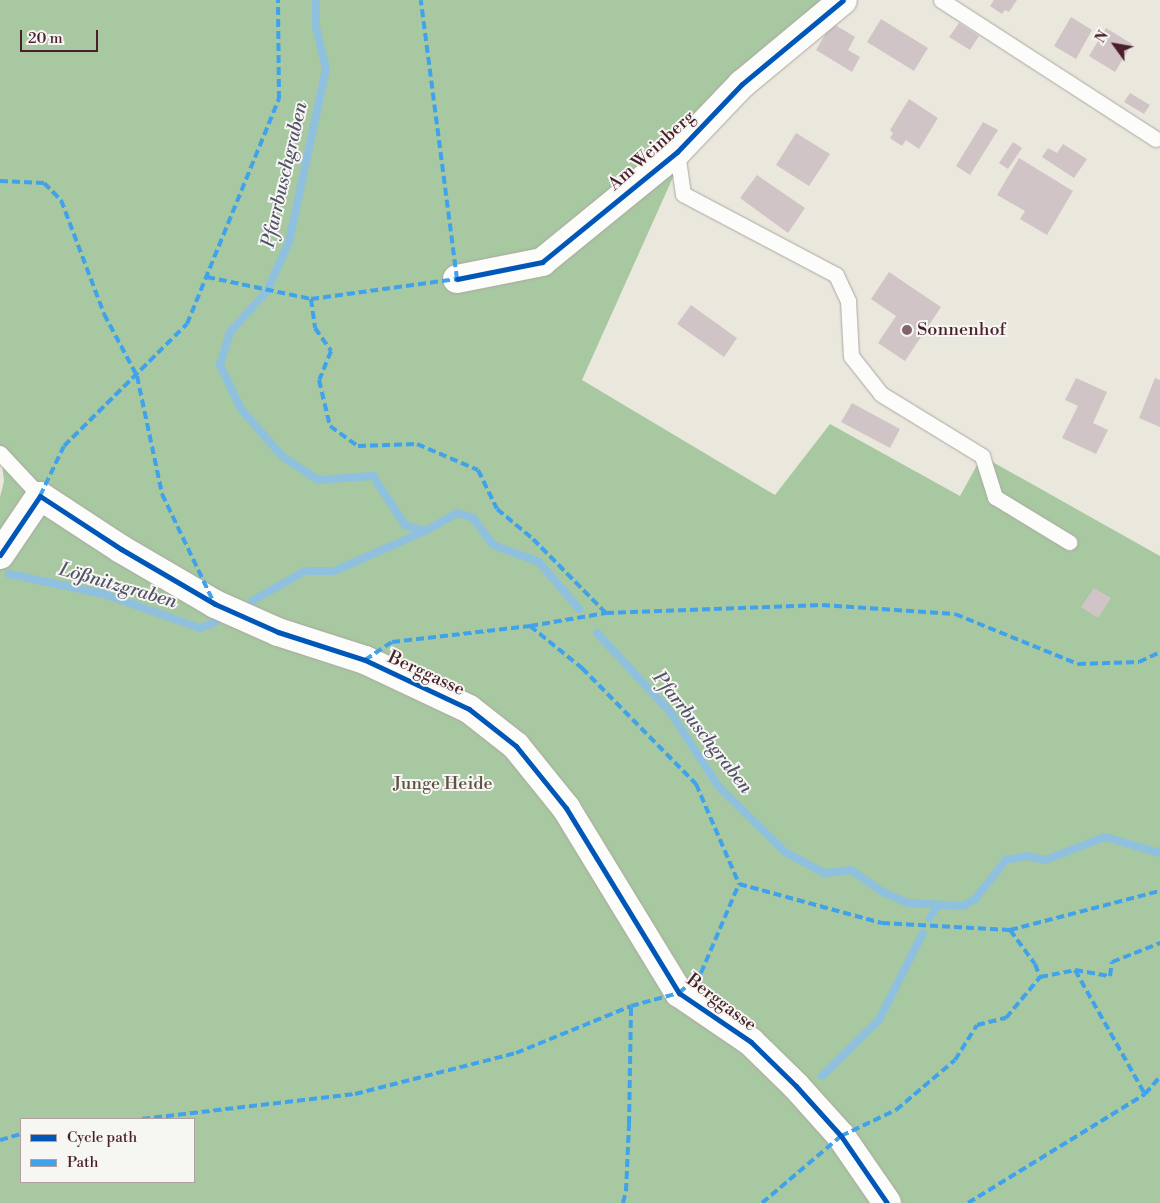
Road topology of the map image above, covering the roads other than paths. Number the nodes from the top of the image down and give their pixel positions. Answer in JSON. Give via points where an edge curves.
{"nodes":[{"id":1,"x":843,"y":0,"type":"edge"},
{"id":2,"x":940,"y":0,"type":"edge"},
{"id":3,"x":1156,"y":139,"type":"dead end"},
{"id":4,"x":677,"y":152,"type":"junction"},
{"id":5,"x":457,"y":279,"type":"dead end"},
{"id":6,"x":0,"y":453,"type":"edge"},
{"id":7,"x":40,"y":496,"type":"junction"},
{"id":8,"x":1070,"y":542,"type":"dead end"},
{"id":9,"x":0,"y":555,"type":"edge"},
{"id":10,"x":887,"y":1203,"type":"edge"}],
"edges":[{"from":1,"to":4,"type":"street","name":"Am Weinberg","via":[[742,84]]},
{"from":2,"to":3,"type":"lane"},
{"from":4,"to":5,"type":"street","name":"Am Weinberg","via":[[542,262]]},
{"from":4,"to":8,"type":"lane","via":[[683,194],[836,275],[848,301],[850,356],[881,394],[982,456],[996,497]]},
{"from":6,"to":7,"type":"lane"},
{"from":7,"to":9,"type":"street"},
{"from":7,"to":10,"type":"street","name":"Berggasse","via":[[122,550],[215,604],[278,632],[366,660],[469,709],[516,746],[566,808],[679,993],[750,1042],[796,1086],[841,1136]]}]}
